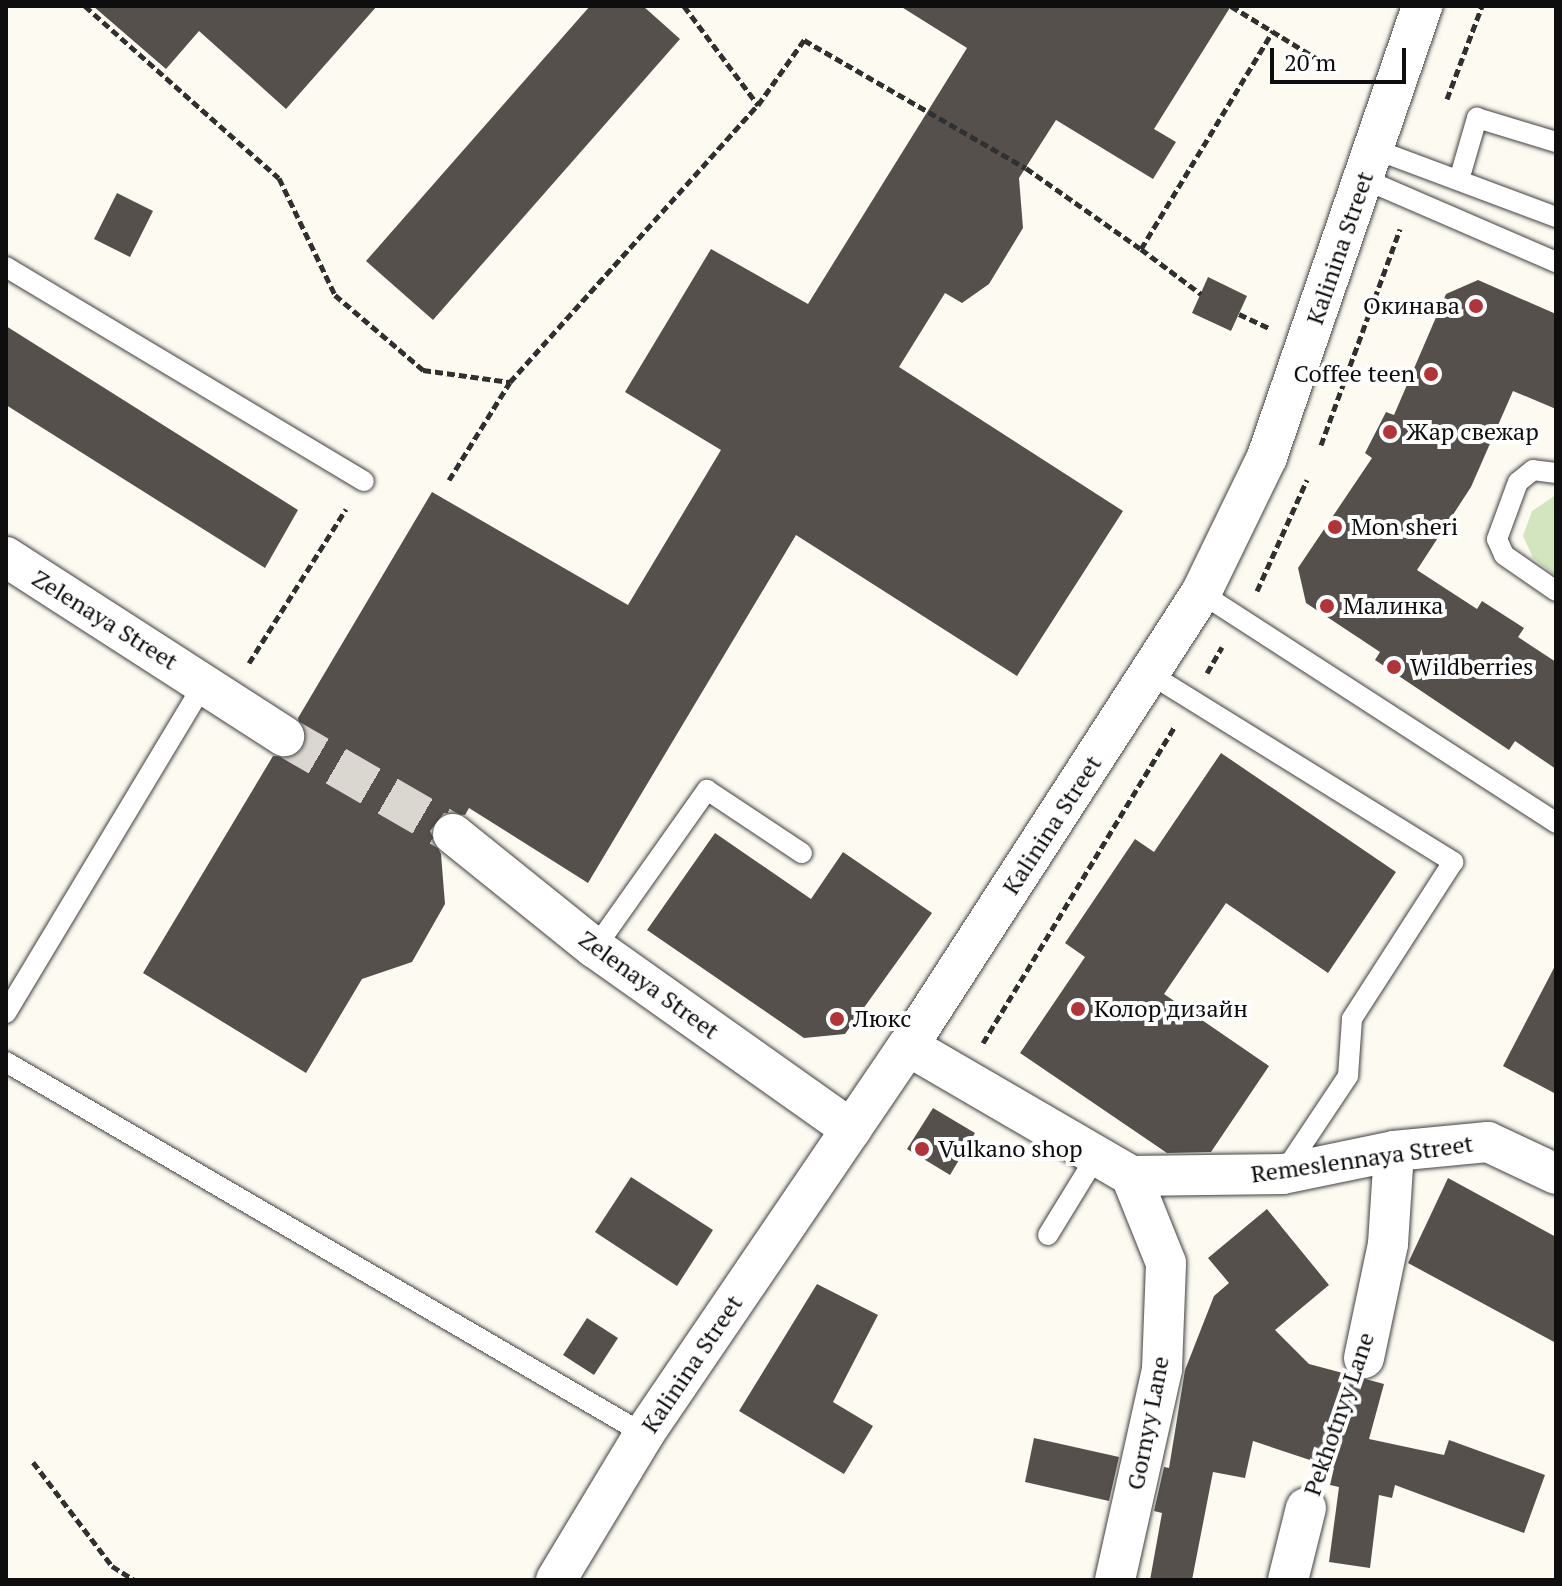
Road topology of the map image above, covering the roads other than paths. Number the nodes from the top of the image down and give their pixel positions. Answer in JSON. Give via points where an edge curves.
{"nodes":[{"id":1,"x":1422,"y":6,"type":"edge"},
{"id":2,"x":1556,"y":142,"type":"edge"},
{"id":3,"x":1369,"y":164,"type":"junction"},
{"id":4,"x":1459,"y":180,"type":"junction"},
{"id":5,"x":1556,"y":217,"type":"edge"},
{"id":6,"x":1556,"y":262,"type":"edge"},
{"id":7,"x":6,"y":267,"type":"edge"},
{"id":8,"x":1556,"y":473,"type":"edge"},
{"id":9,"x":364,"y":481,"type":"road end"},
{"id":10,"x":6,"y":557,"type":"edge"},
{"id":11,"x":1556,"y":591,"type":"edge"},
{"id":12,"x":1201,"y":593,"type":"junction"},
{"id":13,"x":1150,"y":674,"type":"junction"},
{"id":14,"x":215,"y":691,"type":"junction"},
{"id":15,"x":284,"y":736,"type":"tunnel mouth"},
{"id":16,"x":1556,"y":823,"type":"edge"},
{"id":17,"x":453,"y":834,"type":"tunnel mouth"},
{"id":18,"x":802,"y":853,"type":"dead end"},
{"id":19,"x":595,"y":948,"type":"junction"},
{"id":20,"x":6,"y":1013,"type":"edge"},
{"id":21,"x":908,"y":1046,"type":"junction"},
{"id":22,"x":6,"y":1062,"type":"edge"},
{"id":23,"x":851,"y":1129,"type":"junction"},
{"id":24,"x":1394,"y":1151,"type":"junction"},
{"id":25,"x":1097,"y":1155,"type":"junction"},
{"id":26,"x":1283,"y":1174,"type":"junction"},
{"id":27,"x":1556,"y":1174,"type":"edge"},
{"id":28,"x":1131,"y":1176,"type":"junction"},
{"id":29,"x":1048,"y":1235,"type":"dead end"},
{"id":30,"x":1364,"y":1358,"type":"road end"},
{"id":31,"x":644,"y":1434,"type":"junction"},
{"id":32,"x":1306,"y":1508,"type":"road end"},
{"id":33,"x":556,"y":1580,"type":"edge"},
{"id":34,"x":1115,"y":1580,"type":"edge"},
{"id":35,"x":1288,"y":1580,"type":"edge"}],
"edges":[{"from":1,"to":3,"type":"street","name":"Kalinina Street"},
{"from":2,"to":4,"type":"lane","via":[[1477,118]]},
{"from":3,"to":4,"type":"lane"},
{"from":3,"to":6,"type":"lane"},
{"from":3,"to":12,"type":"street","name":"Kalinina Street","via":[[1267,457]]},
{"from":4,"to":5,"type":"lane"},
{"from":7,"to":9,"type":"lane"},
{"from":8,"to":11,"type":"lane","via":[[1533,470],[1518,482],[1497,539],[1504,555]]},
{"from":10,"to":14,"type":"street","name":"Zelenaya Street"},
{"from":12,"to":13,"type":"street","name":"Kalinina Street"},
{"from":12,"to":16,"type":"lane"},
{"from":13,"to":21,"type":"street","name":"Kalinina Street"},
{"from":13,"to":26,"type":"lane","via":[[1453,862],[1352,1019],[1348,1076]]},
{"from":14,"to":15,"type":"street","name":"Zelenaya Street"},
{"from":14,"to":20,"type":"lane"},
{"from":17,"to":19,"type":"street","name":"Zelenaya Street"},
{"from":18,"to":19,"type":"lane","via":[[707,790]]},
{"from":19,"to":23,"type":"street","name":"Zelenaya Street"},
{"from":21,"to":23,"type":"street","name":"Kalinina Street"},
{"from":21,"to":25,"type":"street"},
{"from":22,"to":31,"type":"lane"},
{"from":23,"to":31,"type":"street","name":"Kalinina Street"},
{"from":24,"to":26,"type":"street","name":"Remeslennaya Street"},
{"from":24,"to":27,"type":"street","name":"Remeslennaya Street","via":[[1488,1142]]},
{"from":24,"to":30,"type":"street","name":"Pekhotnyy Lane","via":[[1388,1244]]},
{"from":25,"to":28,"type":"street"},
{"from":25,"to":29,"type":"lane"},
{"from":26,"to":28,"type":"street","name":"Remeslennaya Street"},
{"from":28,"to":34,"type":"street","name":"Gornyy Lane","via":[[1166,1263],[1162,1369]]},
{"from":31,"to":33,"type":"street","name":"Kalinina Street"},
{"from":32,"to":35,"type":"street","name":"Pekhotnyy Lane"}]}
